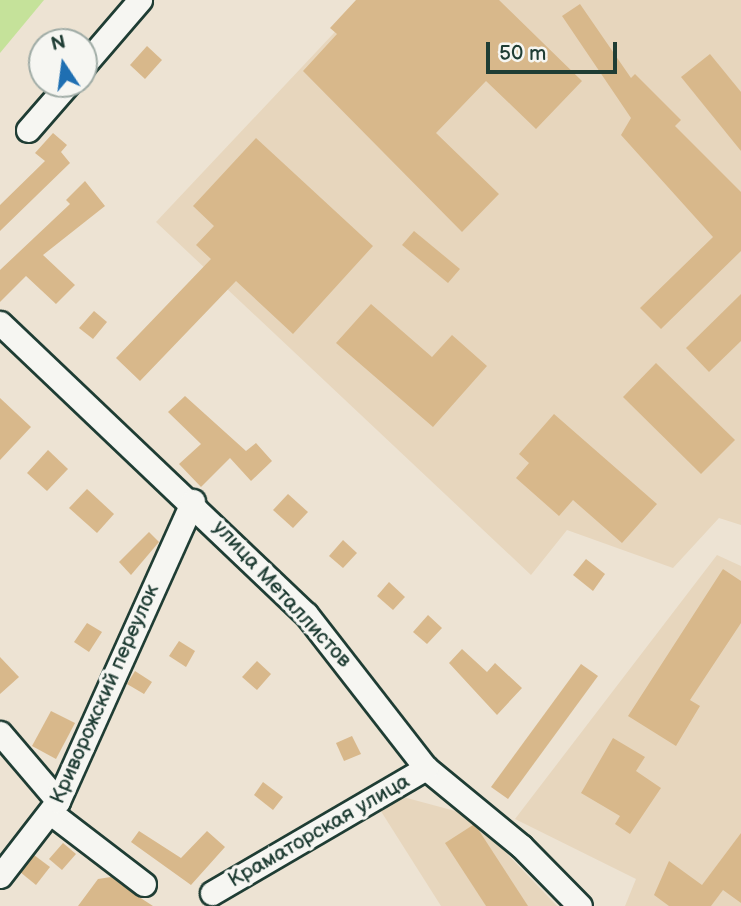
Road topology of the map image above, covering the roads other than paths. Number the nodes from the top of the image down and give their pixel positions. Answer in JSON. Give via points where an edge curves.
{"nodes":[{"id":1,"x":140,"y":0,"type":"edge"},
{"id":2,"x":98,"y":49,"type":"edge"},
{"id":3,"x":56,"y":98,"type":"edge"},
{"id":4,"x":28,"y":130,"type":"dead end"},
{"id":5,"x":4,"y":334,"type":"edge"},
{"id":6,"x":193,"y":501,"type":"junction"},
{"id":7,"x":0,"y":733,"type":"edge"},
{"id":8,"x":426,"y":768,"type":"junction"},
{"id":9,"x":55,"y":807,"type":"junction"},
{"id":10,"x":0,"y":876,"type":"edge"},
{"id":11,"x":144,"y":884,"type":"dead end"},
{"id":12,"x":212,"y":893,"type":"dead end"},
{"id":13,"x":580,"y":906,"type":"edge"}],
"edges":[{"from":1,"to":2,"type":"street"},
{"from":3,"to":4,"type":"street"},
{"from":5,"to":6,"type":"street","name":"улица Металлистов"},
{"from":6,"to":8,"type":"street","name":"улица Металлистов","via":[[332,645]]},
{"from":6,"to":9,"type":"street","name":"Криворожский переулок"},
{"from":7,"to":9,"type":"street"},
{"from":8,"to":12,"type":"street","name":"Краматорская улица"},
{"from":8,"to":13,"type":"street","name":"улица Металлистов","via":[[522,846]]},
{"from":9,"to":10,"type":"street","name":"Криворожский переулок"},
{"from":9,"to":11,"type":"street"}]}
